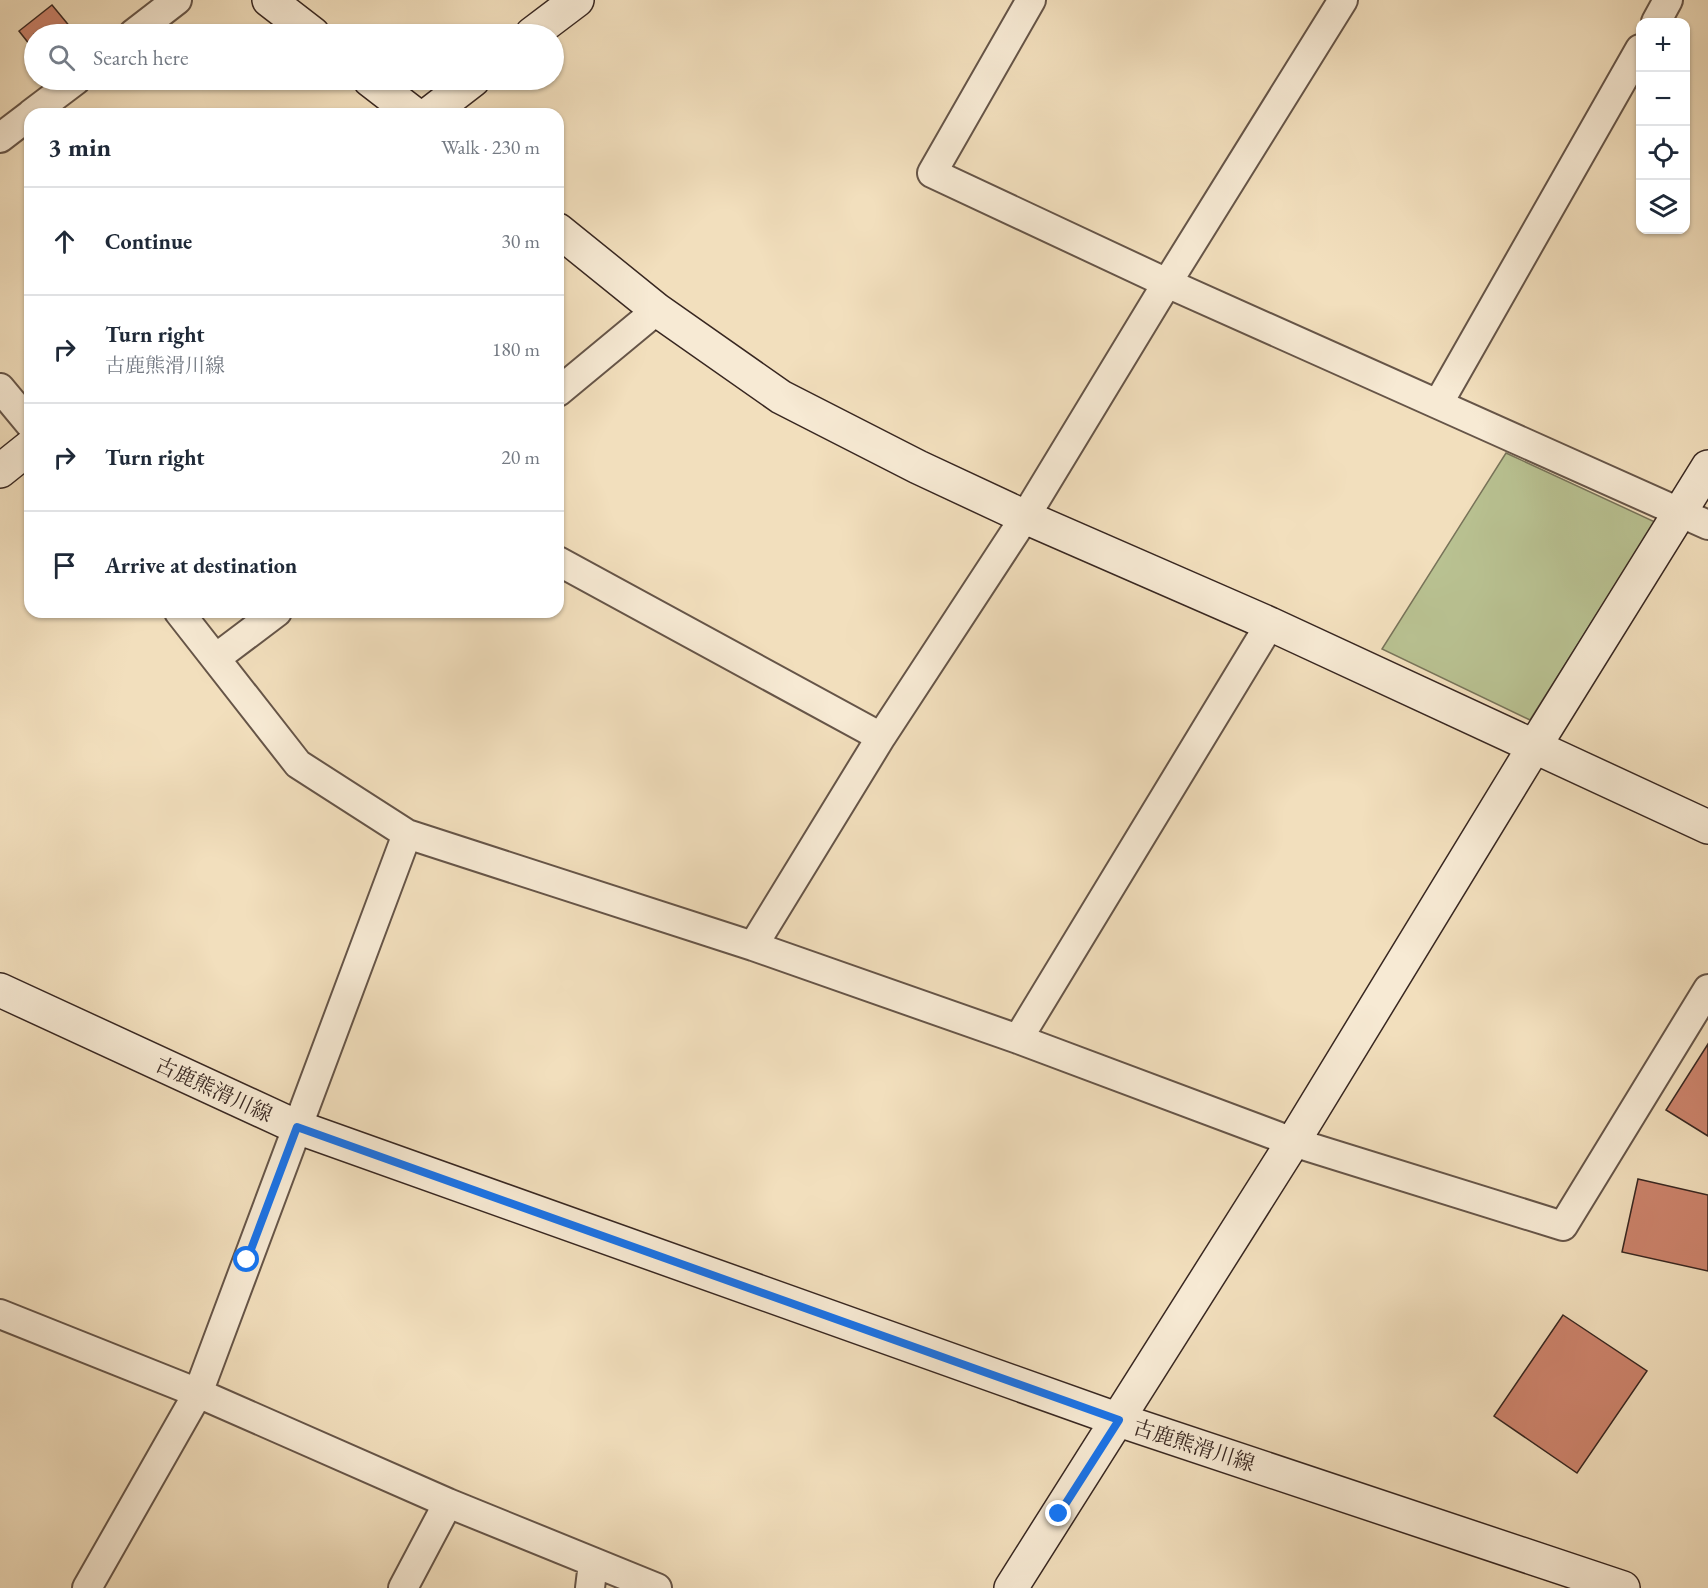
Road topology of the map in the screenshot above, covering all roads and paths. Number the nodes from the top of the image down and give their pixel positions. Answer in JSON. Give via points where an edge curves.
{"nodes":[{"id":1,"x":177,"y":0,"type":"edge"},
{"id":2,"x":269,"y":0,"type":"edge"},
{"id":3,"x":577,"y":0,"type":"edge"},
{"id":4,"x":1031,"y":0,"type":"edge"},
{"id":5,"x":1343,"y":0,"type":"edge"},
{"id":6,"x":1668,"y":0,"type":"edge"},
{"id":7,"x":1658,"y":18,"type":"edge"},
{"id":8,"x":146,"y":24,"type":"edge"},
{"id":9,"x":300,"y":24,"type":"edge"},
{"id":10,"x":545,"y":24,"type":"edge"},
{"id":11,"x":1636,"y":58,"type":"edge"},
{"id":12,"x":62,"y":90,"type":"edge"},
{"id":13,"x":383,"y":90,"type":"edge"},
{"id":14,"x":460,"y":90,"type":"edge"},
{"id":15,"x":40,"y":108,"type":"edge"},
{"id":16,"x":406,"y":108,"type":"edge"},
{"id":17,"x":437,"y":108,"type":"edge"},
{"id":18,"x":24,"y":120,"type":"edge"},
{"id":19,"x":0,"y":138,"type":"edge"},
{"id":20,"x":564,"y":235,"type":"edge"},
{"id":21,"x":1167,"y":282,"type":"junction"},
{"id":22,"x":657,"y":310,"type":"junction"},
{"id":23,"x":564,"y":387,"type":"edge"},
{"id":24,"x":0,"y":388,"type":"edge"},
{"id":25,"x":1438,"y":404,"type":"junction"},
{"id":26,"x":24,"y":417,"type":"edge"},
{"id":27,"x":24,"y":452,"type":"edge"},
{"id":28,"x":1708,"y":467,"type":"edge"},
{"id":29,"x":0,"y":471,"type":"edge"},
{"id":30,"x":1025,"y":516,"type":"junction"},
{"id":31,"x":1694,"y":519,"type":"edge"},
{"id":32,"x":564,"y":564,"type":"edge"},
{"id":33,"x":184,"y":618,"type":"edge"},
{"id":34,"x":269,"y":618,"type":"edge"},
{"id":35,"x":1270,"y":624,"type":"junction"},
{"id":36,"x":216,"y":658,"type":"junction"},
{"id":37,"x":880,"y":737,"type":"junction"},
{"id":38,"x":1534,"y":747,"type":"junction"},
{"id":39,"x":1708,"y":827,"type":"edge"},
{"id":40,"x":407,"y":834,"type":"junction"},
{"id":41,"x":753,"y":946,"type":"junction"},
{"id":42,"x":1708,"y":989,"type":"edge"},
{"id":43,"x":0,"y":990,"type":"edge"},
{"id":44,"x":1018,"y":1039,"type":"junction"},
{"id":45,"x":297,"y":1127,"type":"junction"},
{"id":46,"x":1293,"y":1142,"type":"junction"},
{"id":47,"x":0,"y":1314,"type":"edge"},
{"id":48,"x":198,"y":1393,"type":"junction"},
{"id":49,"x":1119,"y":1420,"type":"junction"},
{"id":50,"x":448,"y":1503,"type":"junction"},
{"id":51,"x":591,"y":1575,"type":"edge"},
{"id":52,"x":87,"y":1588,"type":"edge"},
{"id":53,"x":403,"y":1588,"type":"edge"},
{"id":54,"x":657,"y":1588,"type":"edge"},
{"id":55,"x":1011,"y":1588,"type":"edge"},
{"id":56,"x":1623,"y":1588,"type":"edge"}],
"edges":[{"from":1,"to":8,"type":"street"},
{"from":2,"to":9,"type":"street"},
{"from":3,"to":10,"type":"street"},
{"from":4,"to":21,"type":"street","via":[[932,173]]},
{"from":5,"to":21,"type":"street"},
{"from":6,"to":7,"type":"street"},
{"from":11,"to":25,"type":"street"},
{"from":12,"to":15,"type":"street"},
{"from":13,"to":16,"type":"street"},
{"from":14,"to":17,"type":"street"},
{"from":18,"to":19,"type":"street"},
{"from":20,"to":22,"type":"street"},
{"from":21,"to":25,"type":"street"},
{"from":21,"to":30,"type":"street"},
{"from":22,"to":23,"type":"street"},
{"from":22,"to":30,"type":"street","via":[[781,397]]},
{"from":24,"to":26,"type":"street"},
{"from":25,"to":31,"type":"street"},
{"from":27,"to":29,"type":"street"},
{"from":28,"to":31,"type":"street"},
{"from":30,"to":35,"type":"street"},
{"from":30,"to":37,"type":"street"},
{"from":31,"to":38,"type":"street"},
{"from":32,"to":37,"type":"street"},
{"from":33,"to":36,"type":"street"},
{"from":34,"to":36,"type":"street"},
{"from":35,"to":38,"type":"street"},
{"from":35,"to":44,"type":"street"},
{"from":36,"to":40,"type":"street","via":[[298,764]]},
{"from":37,"to":41,"type":"street"},
{"from":38,"to":39,"type":"street"},
{"from":38,"to":46,"type":"street"},
{"from":40,"to":41,"type":"street"},
{"from":40,"to":45,"type":"street"},
{"from":41,"to":44,"type":"street"},
{"from":42,"to":46,"type":"street","via":[[1563,1226]]},
{"from":43,"to":45,"type":"street","name":"古鹿熊滑川線"},
{"from":44,"to":46,"type":"street"},
{"from":45,"to":48,"type":"street"},
{"from":45,"to":49,"type":"street","name":"古鹿熊滑川線"},
{"from":46,"to":49,"type":"street"},
{"from":47,"to":48,"type":"street"},
{"from":48,"to":50,"type":"street"},
{"from":48,"to":52,"type":"street"},
{"from":49,"to":55,"type":"street"},
{"from":49,"to":56,"type":"street","name":"古鹿熊滑川線"},
{"from":50,"to":51,"type":"street"},
{"from":50,"to":53,"type":"street"},
{"from":51,"to":54,"type":"street"}]}
